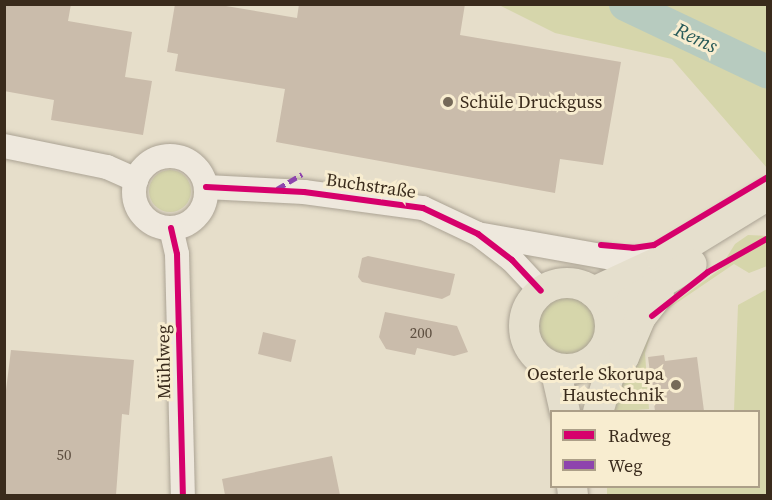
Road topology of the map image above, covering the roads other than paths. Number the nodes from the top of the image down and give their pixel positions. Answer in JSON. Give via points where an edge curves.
{"nodes":[{"id":1,"x":4,"y":146,"type":"edge"},
{"id":2,"x":136,"y":180,"type":"junction"},
{"id":3,"x":206,"y":187,"type":"junction"},
{"id":4,"x":768,"y":195,"type":"edge"},
{"id":5,"x":768,"y":217,"type":"edge"},
{"id":6,"x":171,"y":228,"type":"junction"},
{"id":7,"x":478,"y":234,"type":"junction"},
{"id":8,"x":668,"y":268,"type":"junction"},
{"id":9,"x":541,"y":291,"type":"junction"},
{"id":10,"x":593,"y":292,"type":"junction"},
{"id":11,"x":610,"y":327,"type":"junction"},
{"id":12,"x":568,"y":367,"type":"junction"},
{"id":13,"x":565,"y":410,"type":"edge"},
{"id":14,"x":582,"y":410,"type":"edge"},
{"id":15,"x":598,"y":410,"type":"edge"},
{"id":16,"x":183,"y":495,"type":"edge"}],
"edges":[{"from":1,"to":2,"type":"street","via":[[107,167]]},
{"from":2,"to":3,"type":"street","via":[[147,165],[174,156],[191,163]]},
{"from":2,"to":6,"type":"street","via":[[136,203],[142,213],[160,226]]},
{"from":3,"to":6,"type":"street","via":[[197,215]]},
{"from":3,"to":7,"type":"street","name":"Buchstraße","via":[[277,189],[399,203],[423,208]]},
{"from":4,"to":8,"type":"main road"},
{"from":5,"to":8,"type":"main road"},
{"from":6,"to":16,"type":"street","name":"Mühlweg","via":[[177,273]]},
{"from":7,"to":8,"type":"street"},
{"from":7,"to":9,"type":"street","name":"Buchstraße","via":[[512,260]]},
{"from":8,"to":10,"type":"main road"},
{"from":8,"to":11,"type":"main road"},
{"from":8,"to":15,"type":"main road","via":[[640,317],[624,357],[604,386]]},
{"from":9,"to":10,"type":"main road","via":[[567,283]]},
{"from":9,"to":12,"type":"main road","via":[[526,310],[524,333],[534,354]]},
{"from":10,"to":11,"type":"main road","via":[[606,308]]},
{"from":11,"to":12,"type":"main road","via":[[602,351]]},
{"from":12,"to":13,"type":"main road"},
{"from":12,"to":14,"type":"main road"}]}
